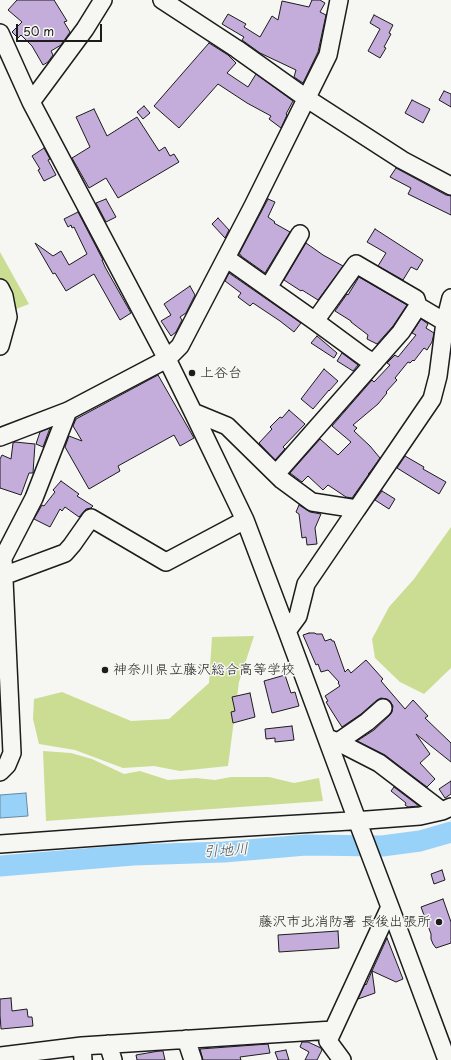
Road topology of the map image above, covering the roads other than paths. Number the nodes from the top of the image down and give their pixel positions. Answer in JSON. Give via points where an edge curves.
{"nodes":[{"id":1,"x":103,"y":0,"type":"edge"},
{"id":2,"x":162,"y":0,"type":"edge"},
{"id":3,"x":338,"y":1,"type":"edge"},
{"id":4,"x":0,"y":34,"type":"edge"},
{"id":5,"x":306,"y":98,"type":"junction"},
{"id":6,"x":31,"y":102,"type":"junction"},
{"id":7,"x":451,"y":186,"type":"edge"},
{"id":8,"x":300,"y":234,"type":"dead end"},
{"id":9,"x":226,"y":258,"type":"junction"},
{"id":10,"x":0,"y":288,"type":"edge"},
{"id":11,"x":268,"y":288,"type":"junction"},
{"id":12,"x":451,"y":298,"type":"edge"},
{"id":13,"x":418,"y":306,"type":"junction"},
{"id":14,"x":315,"y":321,"type":"junction"},
{"id":15,"x":447,"y":327,"type":"edge"},
{"id":16,"x":0,"y":346,"type":"edge"},
{"id":17,"x":167,"y":360,"type":"junction"},
{"id":18,"x":374,"y":363,"type":"junction"},
{"id":19,"x":445,"y":381,"type":"edge"},
{"id":20,"x":68,"y":411,"type":"junction"},
{"id":21,"x":193,"y":412,"type":"junction"},
{"id":22,"x":0,"y":437,"type":"edge"},
{"id":23,"x":276,"y":474,"type":"junction"},
{"id":24,"x":357,"y":509,"type":"junction"},
{"id":25,"x":245,"y":520,"type":"junction"},
{"id":26,"x":2,"y":577,"type":"edge"},
{"id":27,"x":287,"y":631,"type":"junction"},
{"id":28,"x":383,"y":708,"type":"dead end"},
{"id":29,"x":332,"y":740,"type":"junction"},
{"id":30,"x":0,"y":772,"type":"edge"},
{"id":31,"x":446,"y":809,"type":"edge"},
{"id":32,"x":358,"y":825,"type":"junction"},
{"id":33,"x":0,"y":844,"type":"edge"},
{"id":34,"x":390,"y":907,"type":"junction"},
{"id":35,"x":331,"y":1035,"type":"junction"},
{"id":36,"x":186,"y":1039,"type":"junction"},
{"id":37,"x":108,"y":1044,"type":"junction"},
{"id":38,"x":83,"y":1053,"type":"edge"},
{"id":39,"x":0,"y":1056,"type":"edge"},
{"id":40,"x":451,"y":1057,"type":"edge"},
{"id":41,"x":113,"y":1060,"type":"edge"},
{"id":42,"x":193,"y":1060,"type":"edge"},
{"id":43,"x":328,"y":1060,"type":"edge"},
{"id":44,"x":342,"y":1060,"type":"edge"},
{"id":45,"x":447,"y":1060,"type":"edge"}],
"edges":[{"from":1,"to":6,"type":"street","via":[[85,29]]},
{"from":2,"to":5,"type":"street"},
{"from":3,"to":5,"type":"street","via":[[328,55]]},
{"from":4,"to":6,"type":"street"},
{"from":5,"to":7,"type":"street","via":[[402,160]]},
{"from":5,"to":9,"type":"street"},
{"from":6,"to":17,"type":"street"},
{"from":8,"to":11,"type":"street"},
{"from":9,"to":11,"type":"street"},
{"from":9,"to":17,"type":"street","via":[[180,346]]},
{"from":10,"to":16,"type":"street","via":[[8,317]]},
{"from":11,"to":14,"type":"street"},
{"from":12,"to":15,"type":"street"},
{"from":13,"to":14,"type":"street","via":[[416,299],[356,264]]},
{"from":13,"to":15,"type":"street"},
{"from":13,"to":18,"type":"street","via":[[401,332]]},
{"from":14,"to":18,"type":"street"},
{"from":15,"to":19,"type":"street"},
{"from":17,"to":20,"type":"street"},
{"from":17,"to":21,"type":"street"},
{"from":18,"to":23,"type":"street"},
{"from":19,"to":24,"type":"street"},
{"from":20,"to":22,"type":"street"},
{"from":20,"to":26,"type":"street","via":[[34,498],[3,558]]},
{"from":21,"to":23,"type":"street","via":[[227,426]]},
{"from":21,"to":25,"type":"street"},
{"from":23,"to":24,"type":"street","via":[[312,502]]},
{"from":24,"to":27,"type":"street","via":[[306,584],[298,616]]},
{"from":25,"to":26,"type":"street","via":[[166,562],[91,518],[65,553]]},
{"from":25,"to":27,"type":"street"},
{"from":26,"to":30,"type":"street","via":[[12,753],[7,765]]},
{"from":27,"to":29,"type":"street"},
{"from":28,"to":29,"type":"street","via":[[367,722]]},
{"from":29,"to":31,"type":"street","via":[[379,763]]},
{"from":29,"to":32,"type":"street"},
{"from":31,"to":32,"type":"street","via":[[420,816]]},
{"from":32,"to":33,"type":"street","via":[[180,831]]},
{"from":32,"to":34,"type":"street"},
{"from":34,"to":35,"type":"street"},
{"from":34,"to":45,"type":"street"},
{"from":35,"to":36,"type":"street"},
{"from":35,"to":43,"type":"street","via":[[325,1053]]},
{"from":35,"to":44,"type":"street"},
{"from":36,"to":37,"type":"street"},
{"from":36,"to":42,"type":"street"},
{"from":37,"to":38,"type":"street"},
{"from":37,"to":41,"type":"street"},
{"from":38,"to":39,"type":"street"},
{"from":40,"to":45,"type":"street"}]}
